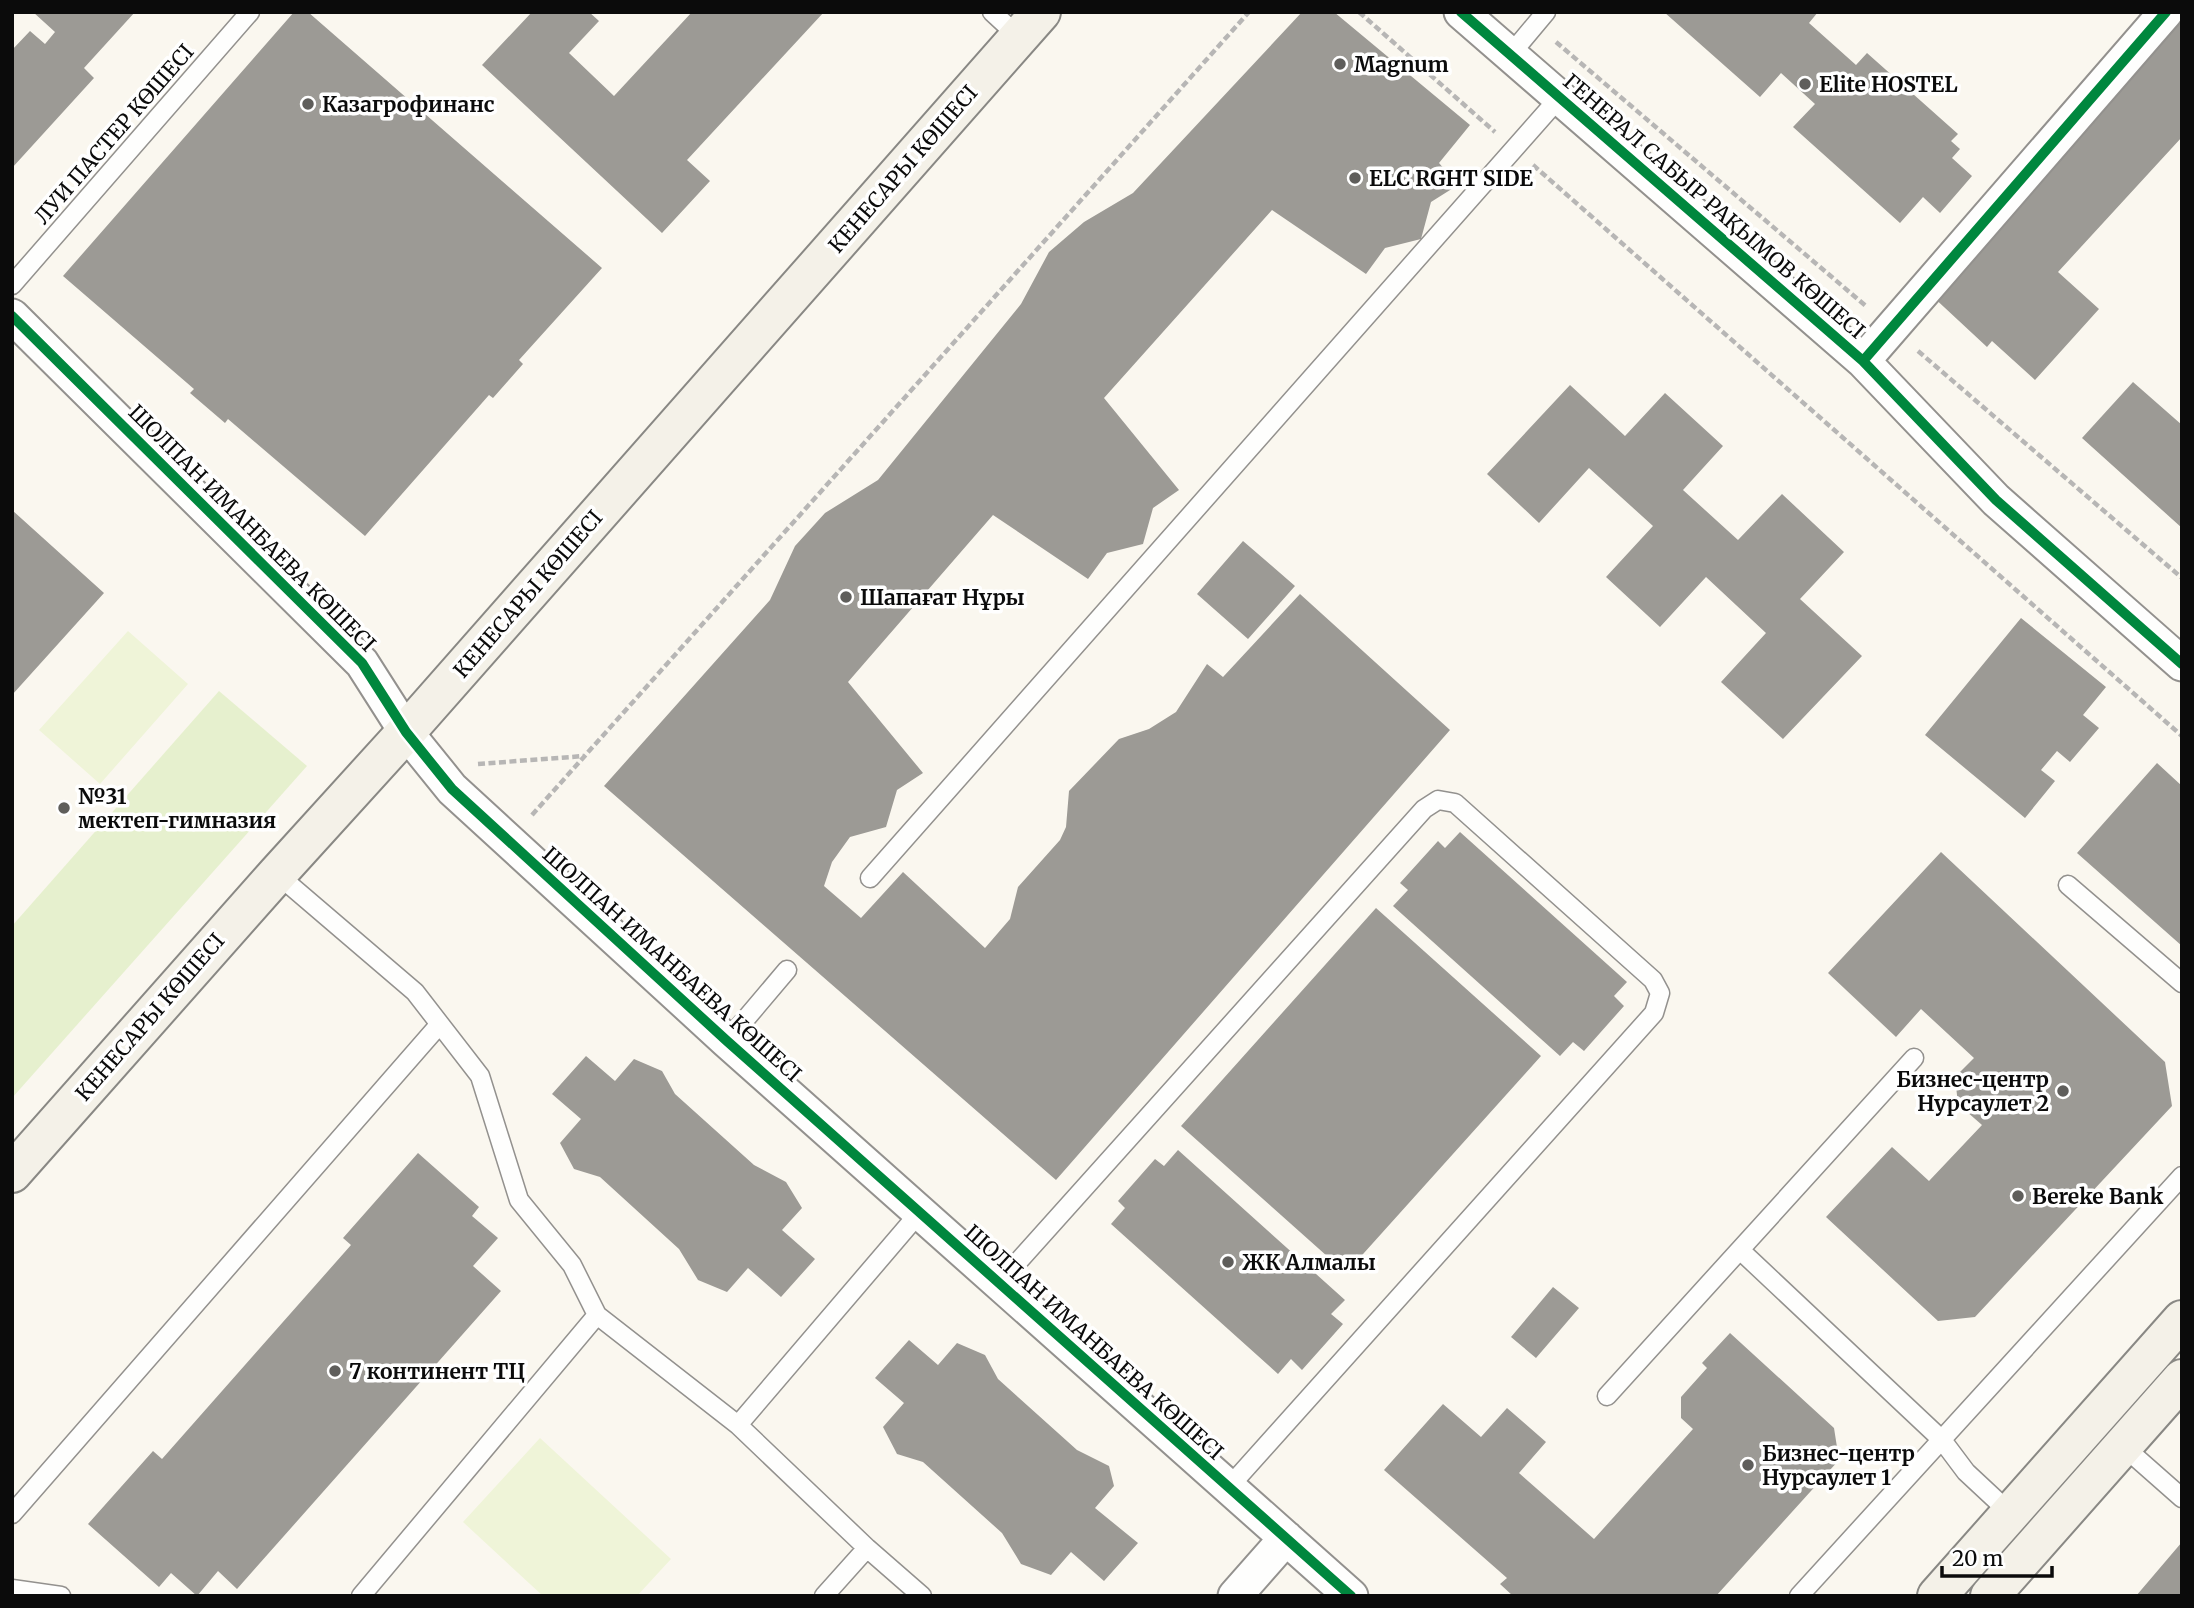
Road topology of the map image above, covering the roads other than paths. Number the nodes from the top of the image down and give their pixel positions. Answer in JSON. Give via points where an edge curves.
{"nodes":[{"id":1,"x":250,"y":12,"type":"edge"},
{"id":2,"x":1461,"y":12,"type":"edge"},
{"id":3,"x":2166,"y":12,"type":"edge"},
{"id":4,"x":1541,"y":18,"type":"edge"},
{"id":5,"x":1017,"y":21,"type":"edge"},
{"id":6,"x":1510,"y":55,"type":"junction"},
{"id":7,"x":1559,"y":97,"type":"junction"},
{"id":8,"x":12,"y":285,"type":"edge"},
{"id":9,"x":12,"y":317,"type":"edge"},
{"id":10,"x":1863,"y":361,"type":"junction"},
{"id":11,"x":2182,"y":664,"type":"edge"},
{"id":12,"x":407,"y":732,"type":"junction"},
{"id":13,"x":277,"y":874,"type":"junction"},
{"id":14,"x":870,"y":878,"type":"dead end"},
{"id":15,"x":2068,"y":885,"type":"dead end"},
{"id":16,"x":787,"y":970,"type":"dead end"},
{"id":17,"x":2182,"y":983,"type":"edge"},
{"id":18,"x":439,"y":1026,"type":"junction"},
{"id":19,"x":727,"y":1041,"type":"junction"},
{"id":20,"x":1914,"y":1058,"type":"dead end"},
{"id":21,"x":12,"y":1173,"type":"edge"},
{"id":22,"x":2182,"y":1176,"type":"edge"},
{"id":23,"x":920,"y":1212,"type":"junction"},
{"id":24,"x":1740,"y":1250,"type":"junction"},
{"id":25,"x":999,"y":1283,"type":"junction"},
{"id":26,"x":597,"y":1315,"type":"junction"},
{"id":27,"x":2182,"y":1320,"type":"edge"},
{"id":28,"x":2182,"y":1379,"type":"edge"},
{"id":29,"x":1607,"y":1396,"type":"dead end"},
{"id":30,"x":738,"y":1425,"type":"junction"},
{"id":31,"x":1942,"y":1440,"type":"junction"},
{"id":32,"x":2123,"y":1446,"type":"junction"},
{"id":33,"x":1229,"y":1487,"type":"junction"},
{"id":34,"x":2182,"y":1498,"type":"edge"},
{"id":35,"x":2010,"y":1513,"type":"junction"},
{"id":36,"x":12,"y":1514,"type":"edge"},
{"id":37,"x":1286,"y":1538,"type":"junction"},
{"id":38,"x":867,"y":1548,"type":"junction"},
{"id":39,"x":12,"y":1589,"type":"edge"},
{"id":40,"x":61,"y":1596,"type":"edge"},
{"id":41,"x":361,"y":1596,"type":"edge"},
{"id":42,"x":824,"y":1596,"type":"edge"},
{"id":43,"x":922,"y":1596,"type":"edge"},
{"id":44,"x":1235,"y":1596,"type":"edge"},
{"id":45,"x":1351,"y":1596,"type":"edge"},
{"id":46,"x":1799,"y":1596,"type":"edge"},
{"id":47,"x":1937,"y":1596,"type":"edge"},
{"id":48,"x":1990,"y":1596,"type":"edge"}],
"edges":[{"from":1,"to":8,"type":"lane","name":"ЛУИ ПАСТЕР КӨШЕСІ"},
{"from":2,"to":6,"type":"street","name":"ГЕНЕРАЛ САБЫР РАҚЫМОВ КӨШЕСІ"},
{"from":3,"to":10,"type":"street"},
{"from":4,"to":6,"type":"lane"},
{"from":5,"to":12,"type":"main road","name":"КЕНЕСАРЫ КӨШЕСІ"},
{"from":6,"to":7,"type":"street","name":"ГЕНЕРАЛ САБЫР РАҚЫМОВ КӨШЕСІ"},
{"from":7,"to":10,"type":"street","name":"ГЕНЕРАЛ САБЫР РАҚЫМОВ КӨШЕСІ"},
{"from":7,"to":14,"type":"lane"},
{"from":9,"to":12,"type":"street","name":"ШОЛПАН ИМАНБАЕВА КӨШЕСІ","via":[[362,663]]},
{"from":10,"to":11,"type":"street","name":"ГЕНЕРАЛ САБЫР РАҚЫМОВ КӨШЕСІ","via":[[1996,500]]},
{"from":12,"to":13,"type":"main road","name":"КЕНЕСАРЫ КӨШЕСІ"},
{"from":12,"to":19,"type":"street","name":"ШОЛПАН ИМАНБАЕВА КӨШЕСІ","via":[[452,789]]},
{"from":13,"to":18,"type":"lane","via":[[415,992]]},
{"from":13,"to":21,"type":"main road","name":"КЕНЕСАРЫ КӨШЕСІ"},
{"from":15,"to":17,"type":"lane"},
{"from":16,"to":19,"type":"lane"},
{"from":18,"to":26,"type":"lane","via":[[480,1076],[519,1200],[572,1265]]},
{"from":18,"to":36,"type":"lane"},
{"from":19,"to":23,"type":"street","name":"ШОЛПАН ИМАНБАЕВА КӨШЕСІ"},
{"from":20,"to":24,"type":"lane"},
{"from":22,"to":31,"type":"lane"},
{"from":23,"to":25,"type":"street","name":"ШОЛПАН ИМАНБАЕВА КӨШЕСІ"},
{"from":23,"to":30,"type":"lane"},
{"from":24,"to":29,"type":"lane"},
{"from":24,"to":31,"type":"lane"},
{"from":25,"to":33,"type":"street","name":"ШОЛПАН ИМАНБАЕВА КӨШЕСІ"},
{"from":25,"to":33,"type":"lane","via":[[1424,809],[1438,800],[1455,803],[1653,980],[1660,993],[1654,1013]]},
{"from":26,"to":30,"type":"lane"},
{"from":26,"to":41,"type":"lane"},
{"from":27,"to":35,"type":"main road"},
{"from":28,"to":32,"type":"main road"},
{"from":30,"to":38,"type":"lane"},
{"from":31,"to":35,"type":"lane","via":[[1966,1472]]},
{"from":31,"to":46,"type":"lane"},
{"from":32,"to":34,"type":"lane"},
{"from":32,"to":48,"type":"main road"},
{"from":33,"to":37,"type":"street","name":"ШОЛПАН ИМАНБАЕВА КӨШЕСІ"},
{"from":35,"to":47,"type":"main road"},
{"from":37,"to":44,"type":"street"},
{"from":37,"to":45,"type":"street","name":"ШОЛПАН ИМАНБАЕВА КӨШЕСІ"},
{"from":38,"to":42,"type":"lane"},
{"from":38,"to":43,"type":"lane"},
{"from":39,"to":40,"type":"lane"}]}
